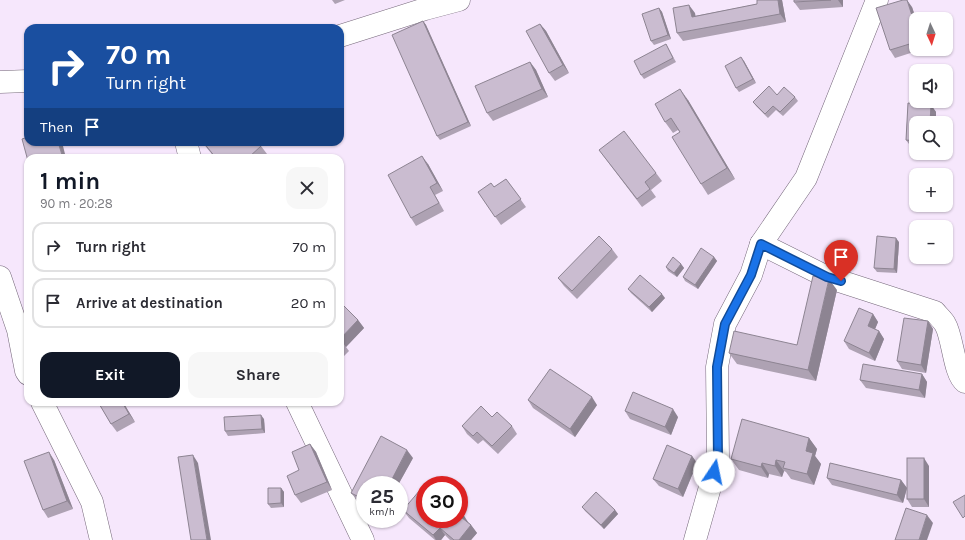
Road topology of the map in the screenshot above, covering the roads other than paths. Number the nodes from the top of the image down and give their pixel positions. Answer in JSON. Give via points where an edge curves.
{"nodes":[{"id":1,"x":459,"y":0,"type":"edge"},
{"id":2,"x":877,"y":0,"type":"edge"},
{"id":3,"x":344,"y":35,"type":"edge"},
{"id":4,"x":24,"y":81,"type":"edge"},
{"id":5,"x":0,"y":82,"type":"edge"},
{"id":6,"x":761,"y":244,"type":"junction"},
{"id":7,"x":0,"y":277,"type":"edge"},
{"id":8,"x":24,"y":361,"type":"edge"},
{"id":9,"x":965,"y":382,"type":"edge"},
{"id":10,"x":44,"y":406,"type":"edge"},
{"id":11,"x":299,"y":406,"type":"edge"},
{"id":12,"x":101,"y":540,"type":"edge"},
{"id":13,"x":363,"y":540,"type":"edge"},
{"id":14,"x":695,"y":540,"type":"edge"}],
"edges":[{"from":1,"to":3,"type":"street"},
{"from":2,"to":6,"type":"street","via":[[806,178]]},
{"from":4,"to":5,"type":"street"},
{"from":6,"to":9,"type":"street","via":[[827,277],[935,312],[946,325],[958,370]]},
{"from":6,"to":14,"type":"street","via":[[751,275],[725,324],[717,367],[718,459]]},
{"from":7,"to":8,"type":"street","via":[[18,330]]},
{"from":10,"to":12,"type":"street","via":[[92,502]]},
{"from":11,"to":13,"type":"street"}]}
